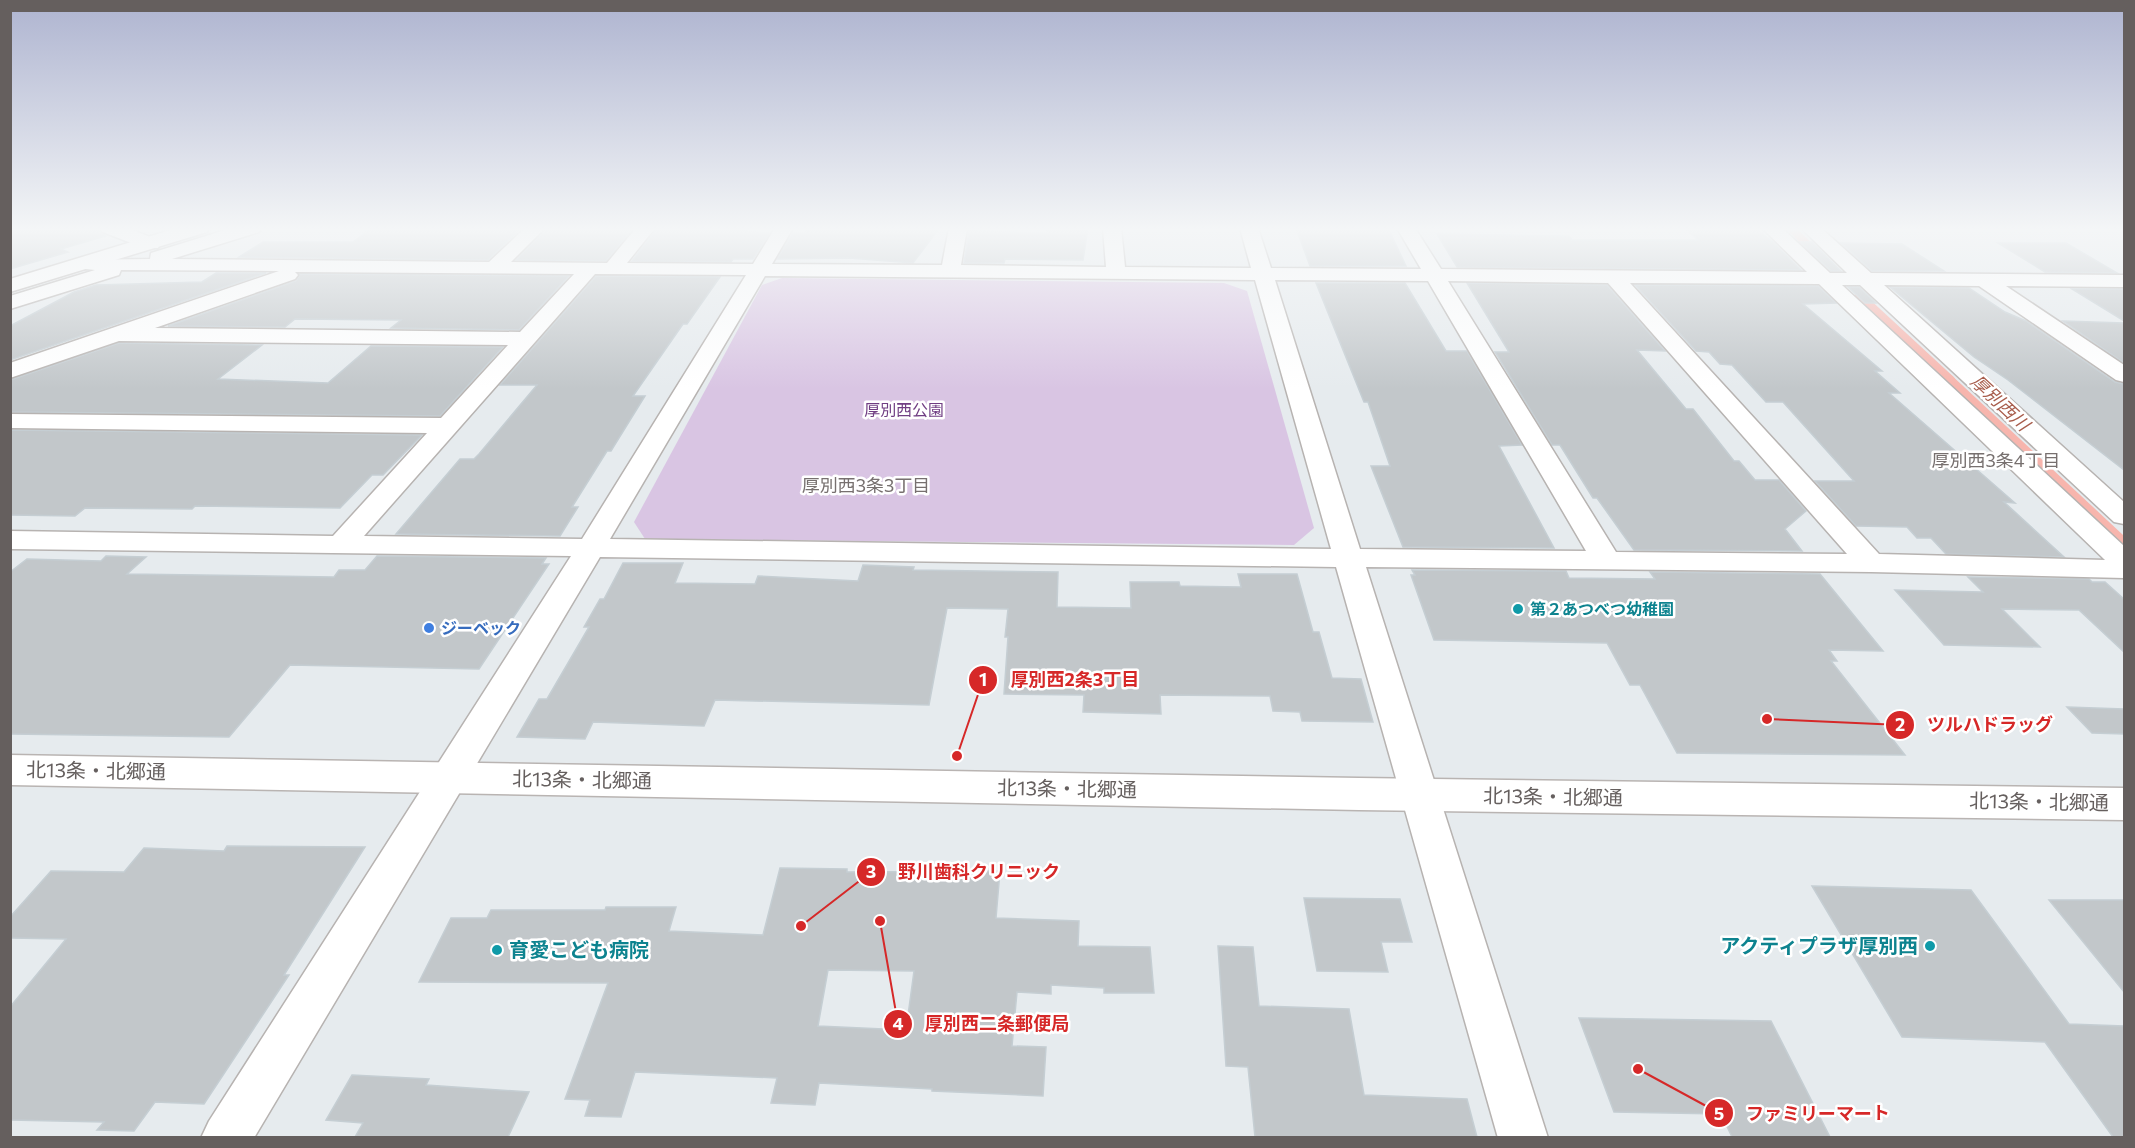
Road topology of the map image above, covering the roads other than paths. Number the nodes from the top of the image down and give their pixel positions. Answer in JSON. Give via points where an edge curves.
{"nodes":[{"id":1,"x":27,"y":282,"type":"edge"},
{"id":2,"x":77,"y":282,"type":"edge"},
{"id":3,"x":268,"y":282,"type":"edge"},
{"id":4,"x":588,"y":282,"type":"edge"},
{"id":5,"x":753,"y":282,"type":"edge"},
{"id":6,"x":1264,"y":282,"type":"edge"},
{"id":7,"x":1438,"y":282,"type":"edge"},
{"id":8,"x":1617,"y":282,"type":"edge"},
{"id":9,"x":1828,"y":282,"type":"edge"},
{"id":10,"x":1868,"y":282,"type":"edge"},
{"id":11,"x":1986,"y":282,"type":"edge"},
{"id":12,"x":10,"y":286,"type":"edge"},
{"id":13,"x":10,"y":303,"type":"edge"},
{"id":14,"x":119,"y":334,"type":"junction"},
{"id":15,"x":526,"y":339,"type":"junction"},
{"id":16,"x":10,"y":371,"type":"edge"},
{"id":17,"x":2124,"y":375,"type":"edge"},
{"id":18,"x":10,"y":421,"type":"edge"},
{"id":19,"x":447,"y":426,"type":"junction"},
{"id":20,"x":2124,"y":516,"type":"edge"},
{"id":21,"x":10,"y":540,"type":"edge"},
{"id":22,"x":340,"y":544,"type":"junction"},
{"id":23,"x":590,"y":549,"type":"junction"},
{"id":24,"x":1349,"y":558,"type":"junction"},
{"id":25,"x":1606,"y":560,"type":"junction"},
{"id":26,"x":1871,"y":562,"type":"junction"},
{"id":27,"x":2124,"y":562,"type":"edge"},
{"id":28,"x":2124,"y":569,"type":"edge"},
{"id":29,"x":10,"y":770,"type":"edge"},
{"id":30,"x":446,"y":777,"type":"junction"},
{"id":31,"x":1422,"y":795,"type":"junction"},
{"id":32,"x":2124,"y":804,"type":"edge"},
{"id":33,"x":226,"y":1137,"type":"edge"},
{"id":34,"x":1523,"y":1137,"type":"edge"}],
"edges":[{"from":1,"to":12,"type":"main road"},
{"from":2,"to":13,"type":"street"},
{"from":3,"to":14,"type":"street"},
{"from":4,"to":15,"type":"street"},
{"from":5,"to":23,"type":"street"},
{"from":6,"to":24,"type":"street"},
{"from":7,"to":25,"type":"street"},
{"from":8,"to":26,"type":"street"},
{"from":9,"to":27,"type":"street"},
{"from":10,"to":20,"type":"street"},
{"from":11,"to":17,"type":"street"},
{"from":14,"to":15,"type":"street"},
{"from":14,"to":16,"type":"street"},
{"from":15,"to":19,"type":"street"},
{"from":18,"to":19,"type":"street"},
{"from":19,"to":22,"type":"street"},
{"from":21,"to":22,"type":"street"},
{"from":22,"to":23,"type":"street"},
{"from":23,"to":24,"type":"street"},
{"from":23,"to":30,"type":"street"},
{"from":24,"to":25,"type":"street"},
{"from":24,"to":31,"type":"street"},
{"from":25,"to":26,"type":"street"},
{"from":26,"to":28,"type":"street"},
{"from":29,"to":30,"type":"main road","name":"北13条・北郷通"},
{"from":30,"to":31,"type":"main road","name":"北13条・北郷通"},
{"from":30,"to":33,"type":"street"},
{"from":31,"to":32,"type":"main road","name":"北13条・北郷通"},
{"from":31,"to":34,"type":"street"}]}
